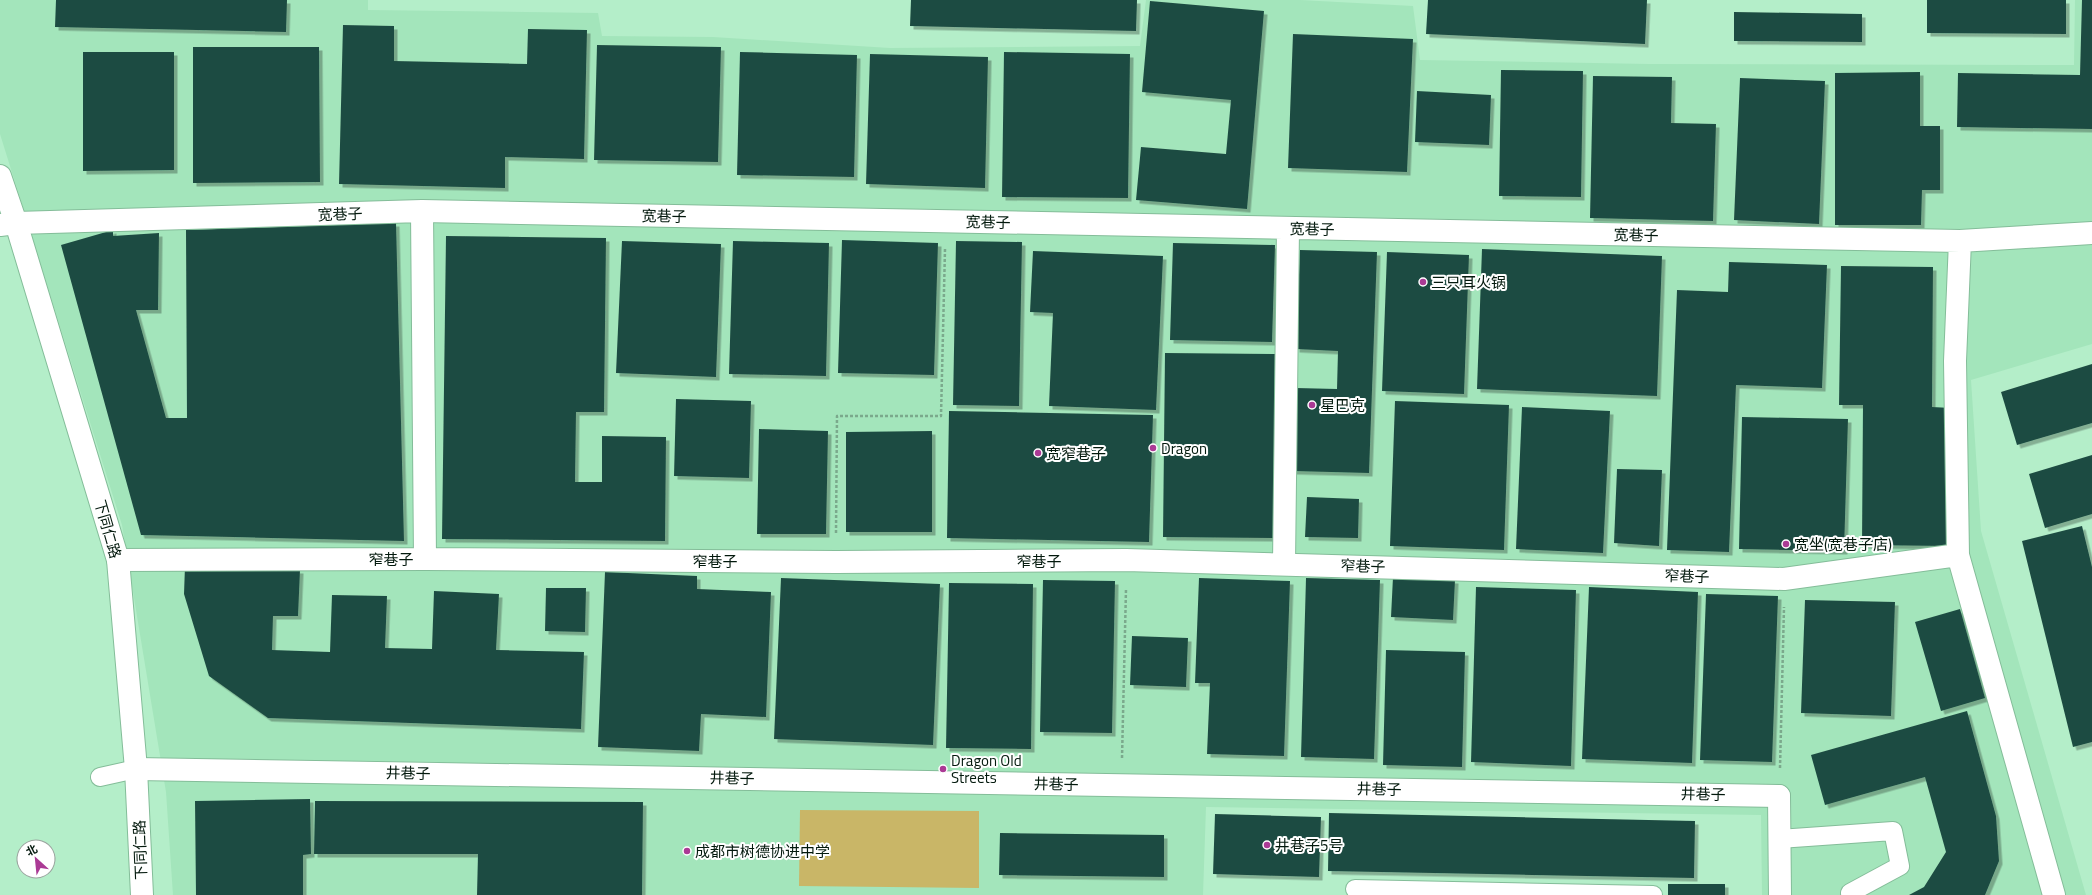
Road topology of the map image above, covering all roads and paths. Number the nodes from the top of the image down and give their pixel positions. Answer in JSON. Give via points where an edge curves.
{"nodes":[{"id":1,"x":0,"y":176,"type":"edge"},
{"id":2,"x":422,"y":211,"type":"junction"},
{"id":3,"x":945,"y":221,"type":"junction"},
{"id":4,"x":8,"y":224,"type":"edge"},
{"id":5,"x":1288,"y":228,"type":"junction"},
{"id":6,"x":2092,"y":233,"type":"edge"},
{"id":7,"x":1960,"y":241,"type":"junction"},
{"id":8,"x":1958,"y":555,"type":"junction"},
{"id":9,"x":425,"y":559,"type":"junction"},
{"id":10,"x":118,"y":560,"type":"junction"},
{"id":11,"x":1126,"y":560,"type":"junction"},
{"id":12,"x":836,"y":562,"type":"junction"},
{"id":13,"x":1284,"y":564,"type":"junction"},
{"id":14,"x":1784,"y":579,"type":"junction"},
{"id":15,"x":136,"y":769,"type":"junction"},
{"id":16,"x":100,"y":777,"type":"dead end"},
{"id":17,"x":1121,"y":785,"type":"junction"},
{"id":18,"x":1779,"y":796,"type":"junction"},
{"id":19,"x":1780,"y":839,"type":"junction"},
{"id":20,"x":1355,"y":889,"type":"dead end"},
{"id":21,"x":1850,"y":894,"type":"dead end"},
{"id":22,"x":142,"y":895,"type":"edge"},
{"id":23,"x":1653,"y":895,"type":"edge"},
{"id":24,"x":1780,"y":895,"type":"edge"},
{"id":25,"x":2054,"y":895,"type":"edge"}],
"edges":[{"from":1,"to":4,"type":"street","name":"下同仁路"},
{"from":2,"to":3,"type":"street","name":"宽巷子"},
{"from":2,"to":4,"type":"street","name":"宽巷子"},
{"from":2,"to":9,"type":"street"},
{"from":3,"to":5,"type":"street","name":"宽巷子"},
{"from":3,"to":12,"type":"path","via":[[941,416],[837,416]]},
{"from":4,"to":10,"type":"street","name":"下同仁路"},
{"from":5,"to":7,"type":"street","name":"宽巷子"},
{"from":5,"to":13,"type":"street"},
{"from":6,"to":7,"type":"street","name":"宽巷子"},
{"from":7,"to":8,"type":"street","via":[[1955,361]]},
{"from":8,"to":14,"type":"street","name":"窄巷子"},
{"from":8,"to":25,"type":"street"},
{"from":9,"to":10,"type":"street","name":"窄巷子"},
{"from":9,"to":12,"type":"street","name":"窄巷子"},
{"from":10,"to":15,"type":"street","name":"下同仁路"},
{"from":11,"to":12,"type":"street","name":"窄巷子"},
{"from":11,"to":13,"type":"street","name":"窄巷子"},
{"from":11,"to":17,"type":"path"},
{"from":13,"to":14,"type":"street","name":"窄巷子"},
{"from":14,"to":18,"type":"path"},
{"from":15,"to":16,"type":"lane"},
{"from":15,"to":17,"type":"street","name":"井巷子"},
{"from":15,"to":22,"type":"street","name":"下同仁路"},
{"from":17,"to":18,"type":"street","name":"井巷子"},
{"from":18,"to":19,"type":"street"},
{"from":19,"to":21,"type":"lane","via":[[1893,831],[1900,866]]},
{"from":19,"to":24,"type":"street"},
{"from":20,"to":23,"type":"lane"}]}
